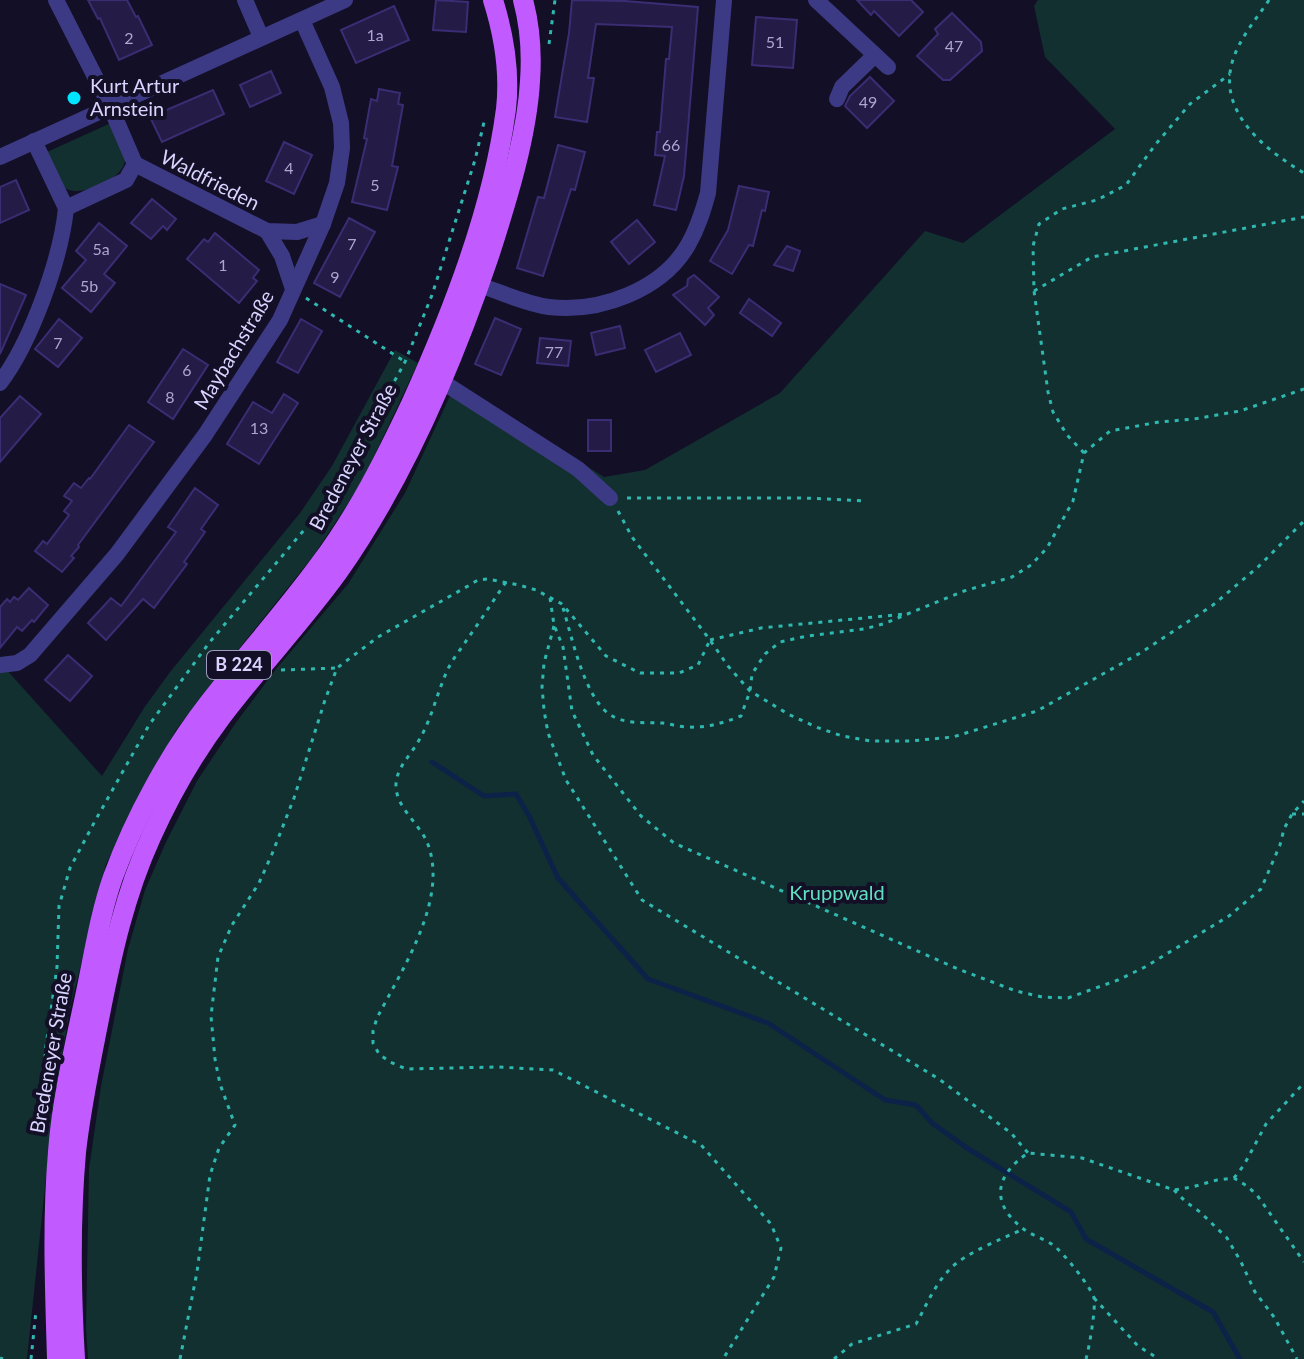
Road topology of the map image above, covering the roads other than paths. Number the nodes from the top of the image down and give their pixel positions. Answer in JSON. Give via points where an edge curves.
{"nodes":[{"id":1,"x":56,"y":0,"type":"edge"},
{"id":2,"x":245,"y":0,"type":"edge"},
{"id":3,"x":345,"y":0,"type":"edge"},
{"id":4,"x":493,"y":0,"type":"edge"},
{"id":5,"x":523,"y":0,"type":"edge"},
{"id":6,"x":724,"y":0,"type":"edge"},
{"id":7,"x":816,"y":0,"type":"edge"},
{"id":8,"x":302,"y":20,"type":"junction"},
{"id":9,"x":261,"y":37,"type":"junction"},
{"id":10,"x":875,"y":55,"type":"junction"},
{"id":11,"x":888,"y":67,"type":"dead end"},
{"id":12,"x":837,"y":99,"type":"dead end"},
{"id":13,"x":110,"y":106,"type":"junction"},
{"id":14,"x":34,"y":141,"type":"junction"},
{"id":15,"x":0,"y":157,"type":"edge"},
{"id":16,"x":135,"y":164,"type":"junction"},
{"id":17,"x":66,"y":208,"type":"junction"},
{"id":18,"x":323,"y":224,"type":"junction"},
{"id":19,"x":267,"y":231,"type":"junction"},
{"id":20,"x":479,"y":285,"type":"junction"},
{"id":21,"x":293,"y":289,"type":"junction"},
{"id":22,"x":441,"y":381,"type":"junction"},
{"id":23,"x":0,"y":383,"type":"edge"},
{"id":24,"x":610,"y":498,"type":"road end"},
{"id":25,"x":0,"y":665,"type":"edge"},
{"id":26,"x":57,"y":1359,"type":"edge"},
{"id":27,"x":75,"y":1359,"type":"edge"}],
"edges":[{"from":1,"to":13,"type":"street","name":"Waldfrieden"},
{"from":2,"to":9,"type":"street"},
{"from":3,"to":8,"type":"street"},
{"from":4,"to":26,"type":"main road","name":"Bredeneyer Straße","number":"B 224","via":[[507,74],[504,120],[483,213],[433,355],[354,513],[168,763],[113,878],[69,1073],[58,1151]]},
{"from":5,"to":20,"type":"main road","name":"Bredeneyer Straße","number":"B 224","via":[[531,48],[526,113]]},
{"from":6,"to":20,"type":"street","via":[[708,193],[687,246],[673,264],[631,295],[590,307],[548,307]]},
{"from":7,"to":10,"type":"street"},
{"from":8,"to":9,"type":"street"},
{"from":8,"to":18,"type":"street","name":"Maybachstraße","via":[[332,87],[341,123],[337,183]]},
{"from":9,"to":13,"type":"street"},
{"from":10,"to":11,"type":"street"},
{"from":10,"to":12,"type":"street","via":[[842,87]]},
{"from":13,"to":14,"type":"street"},
{"from":13,"to":16,"type":"street","name":"Waldfrieden"},
{"from":14,"to":15,"type":"street"},
{"from":14,"to":17,"type":"street"},
{"from":16,"to":17,"type":"street","name":"Waldfrieden","via":[[126,180]]},
{"from":16,"to":19,"type":"street","name":"Waldfrieden"},
{"from":17,"to":23,"type":"street","via":[[54,267],[30,330]]},
{"from":18,"to":19,"type":"street","name":"Waldfrieden","via":[[297,232]]},
{"from":18,"to":21,"type":"street","name":"Maybachstraße"},
{"from":19,"to":21,"type":"street","name":"Waldfrieden"},
{"from":20,"to":22,"type":"main road","name":"Bredeneyer Straße","number":"B 224"},
{"from":21,"to":25,"type":"street","name":"Maybachstraße","via":[[280,320],[205,435],[117,554],[30,655]]},
{"from":22,"to":24,"type":"street","via":[[578,469]]},
{"from":22,"to":27,"type":"main road","name":"Bredeneyer Straße","number":"B 224","via":[[371,521],[337,573],[219,719],[183,775],[130,886],[113,946],[76,1153]]}]}
